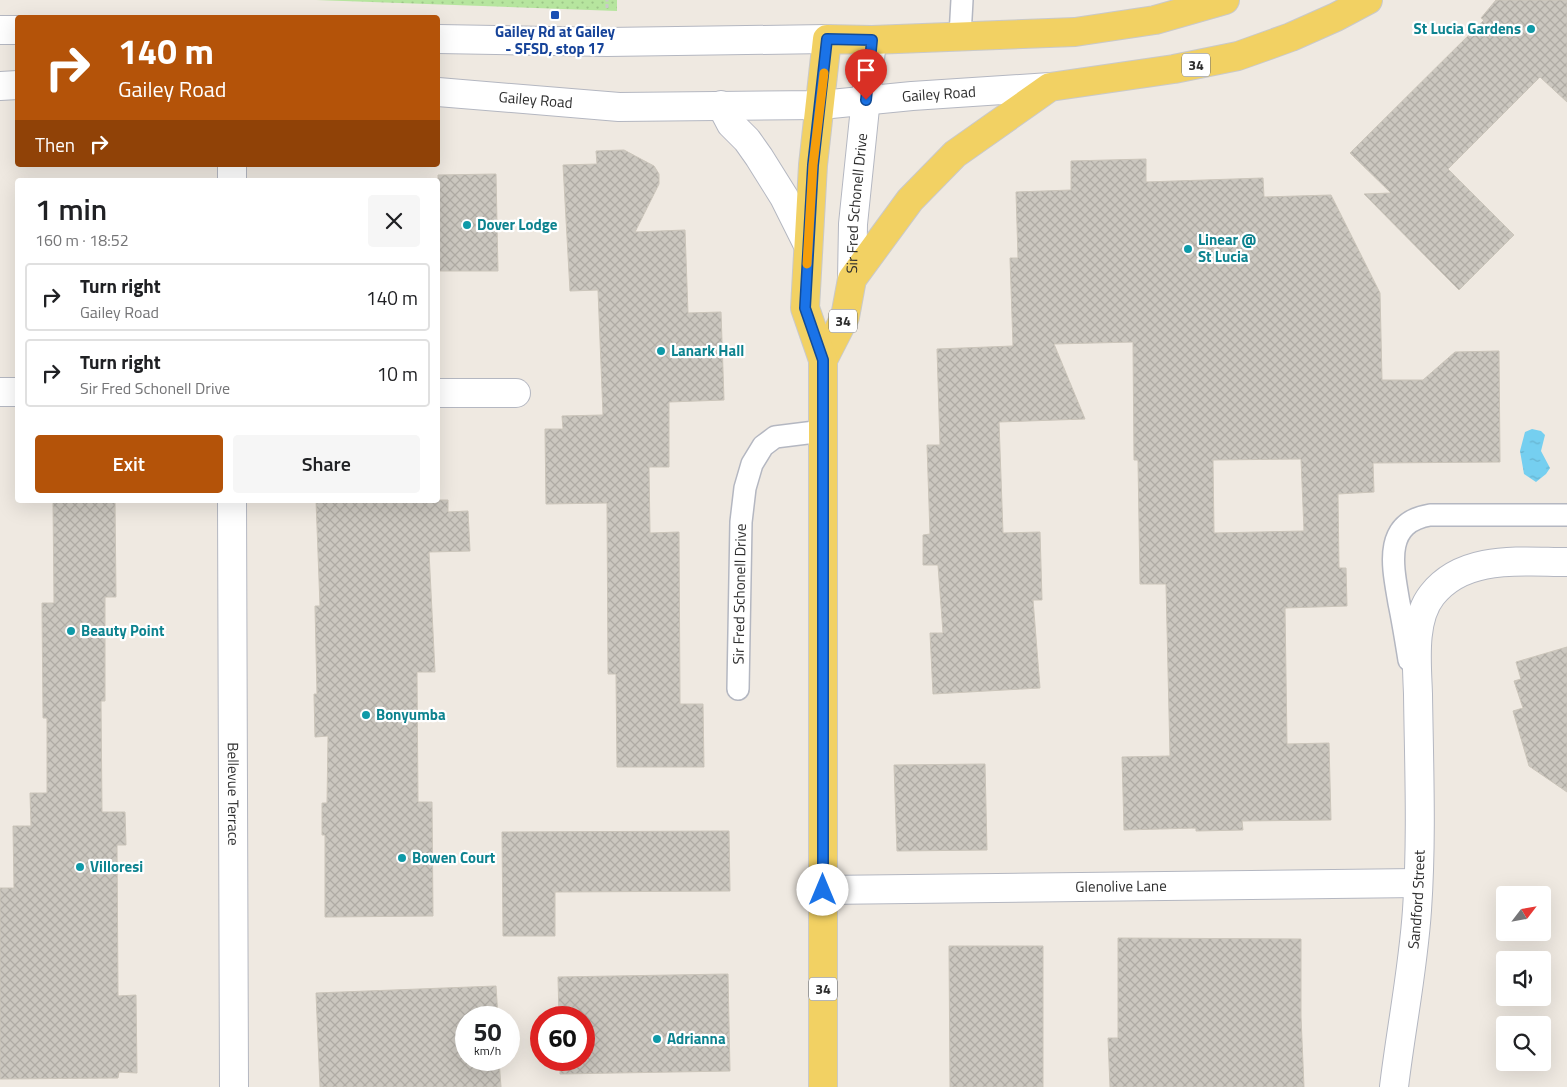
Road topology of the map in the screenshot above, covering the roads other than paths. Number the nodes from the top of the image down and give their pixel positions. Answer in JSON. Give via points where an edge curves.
{"nodes":[{"id":1,"x":962,"y":0,"type":"edge"},
{"id":2,"x":1368,"y":0,"type":"edge"},
{"id":3,"x":1212,"y":2,"type":"edge"},
{"id":4,"x":0,"y":30,"type":"edge"},
{"id":5,"x":15,"y":30,"type":"edge"},
{"id":6,"x":960,"y":36,"type":"junction"},
{"id":7,"x":440,"y":39,"type":"edge"},
{"id":8,"x":827,"y":39,"type":"junction"},
{"id":9,"x":872,"y":40,"type":"junction"},
{"id":10,"x":15,"y":85,"type":"edge"},
{"id":11,"x":0,"y":86,"type":"edge"},
{"id":12,"x":1050,"y":87,"type":"junction"},
{"id":13,"x":440,"y":92,"type":"edge"},
{"id":14,"x":866,"y":100,"type":"junction"},
{"id":15,"x":721,"y":105,"type":"junction"},
{"id":16,"x":821,"y":105,"type":"junction"},
{"id":17,"x":808,"y":245,"type":"junction"},
{"id":18,"x":852,"y":279,"type":"junction"},
{"id":19,"x":823,"y":360,"type":"junction"},
{"id":20,"x":0,"y":392,"type":"edge"},
{"id":21,"x":15,"y":392,"type":"edge"},
{"id":22,"x":516,"y":392,"type":"dead end"},
{"id":23,"x":440,"y":393,"type":"edge"},
{"id":24,"x":823,"y":431,"type":"junction"},
{"id":25,"x":232,"y":503,"type":"edge"},
{"id":26,"x":1567,"y":515,"type":"edge"},
{"id":27,"x":1567,"y":562,"type":"edge"},
{"id":28,"x":738,"y":689,"type":"dead end"},
{"id":29,"x":1418,"y":712,"type":"junction"},
{"id":30,"x":1418,"y":883,"type":"junction"},
{"id":31,"x":823,"y":890,"type":"junction"},
{"id":32,"x":234,"y":1087,"type":"edge"},
{"id":33,"x":823,"y":1087,"type":"edge"},
{"id":34,"x":1394,"y":1087,"type":"edge"}],
"edges":[{"from":1,"to":6,"type":"lane"},
{"from":2,"to":12,"type":"main road","name":"Gailey Road","number":"34","via":[[1291,37],[1238,56],[1164,71]]},
{"from":3,"to":6,"type":"main road","via":[[1154,20],[1075,32]]},
{"from":4,"to":5,"type":"street"},
{"from":6,"to":9,"type":"main road"},
{"from":7,"to":8,"type":"street","via":[[607,42]]},
{"from":8,"to":9,"type":"main road"},
{"from":8,"to":16,"type":"main road","name":"Sir Fred Schonell Drive","number":"34"},
{"from":9,"to":14,"type":"street","name":"Sir Fred Schonell Drive"},
{"from":10,"to":11,"type":"street"},
{"from":12,"to":14,"type":"street","name":"Gailey Road"},
{"from":12,"to":18,"type":"main road","number":"34","via":[[954,154],[931,176]]},
{"from":13,"to":15,"type":"street","name":"Gailey Road","via":[[619,108]]},
{"from":14,"to":16,"type":"street","name":"Gailey Road"},
{"from":14,"to":18,"type":"street","name":"Sir Fred Schonell Drive","via":[[853,224]]},
{"from":15,"to":16,"type":"street","name":"Gailey Road"},
{"from":15,"to":17,"type":"street","via":[[784,197]]},
{"from":16,"to":17,"type":"main road","name":"Sir Fred Schonell Drive","number":"34"},
{"from":17,"to":19,"type":"main road","name":"Sir Fred Schonell Drive","number":"34","via":[[805,308]]},
{"from":18,"to":19,"type":"main road","name":"Sir Fred Schonell Drive","number":"34","via":[[845,317]]},
{"from":19,"to":24,"type":"main road","name":"Sir Fred Schonell Drive","number":"34"},
{"from":20,"to":21,"type":"street"},
{"from":22,"to":23,"type":"street"},
{"from":24,"to":28,"type":"lane","name":"Sir Fred Schonell Drive","via":[[775,437],[763,446],[752,464],[744,488]]},
{"from":24,"to":31,"type":"main road","name":"Sir Fred Schonell Drive","number":"34"},
{"from":25,"to":32,"type":"street","name":"Bellevue Terrace"},
{"from":26,"to":29,"type":"lane","name":"Sandford Street","via":[[1430,515],[1419,517],[1404,527],[1392,559]]},
{"from":27,"to":29,"type":"street","name":"Sandford Street","via":[[1489,564],[1458,574],[1437,590],[1425,607],[1418,634]]},
{"from":29,"to":30,"type":"street","name":"Sandford Street"},
{"from":30,"to":31,"type":"street","name":"Glenolive Lane"},
{"from":30,"to":34,"type":"street","name":"Sandford Street","via":[[1413,954]]},
{"from":31,"to":33,"type":"main road","name":"Sir Fred Schonell Drive","number":"34"}]}
